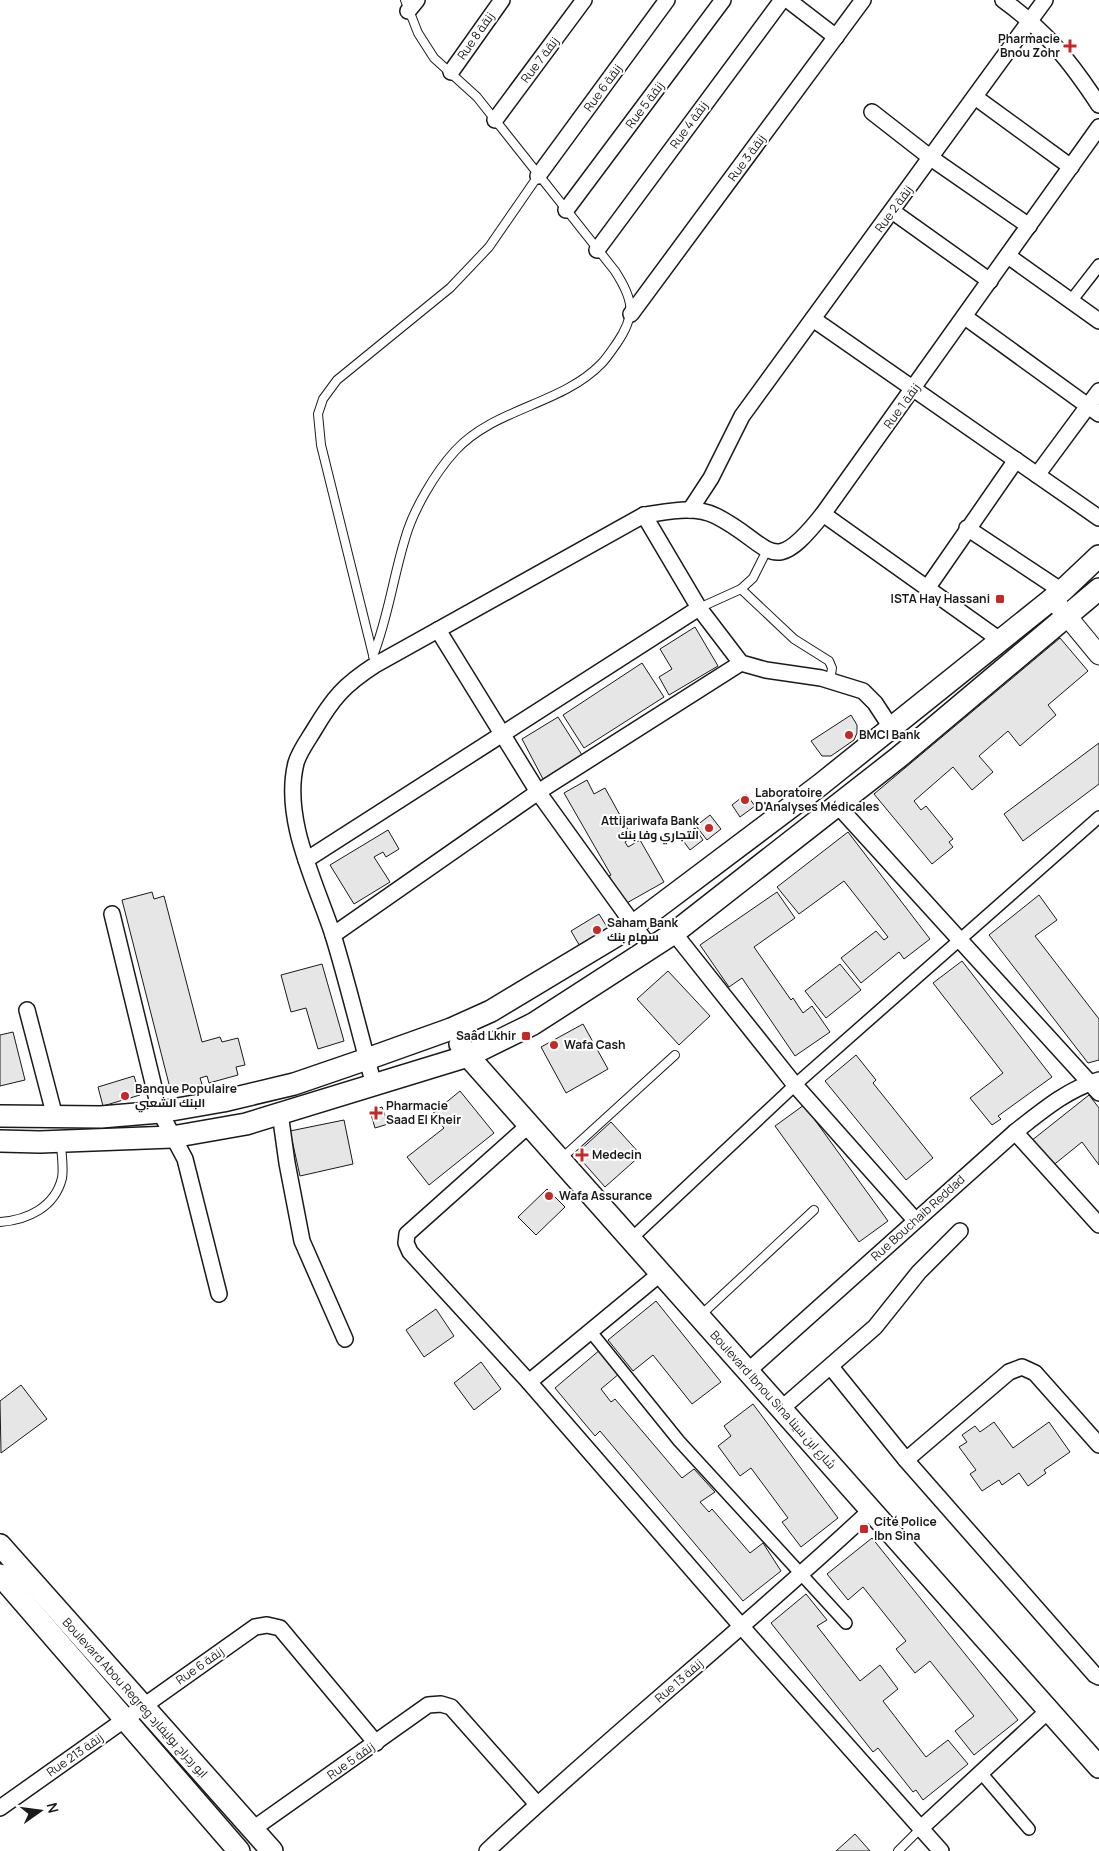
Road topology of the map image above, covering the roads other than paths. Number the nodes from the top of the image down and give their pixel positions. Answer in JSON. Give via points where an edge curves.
{"nodes":[{"id":1,"x":502,"y":0,"type":"edge"},
{"id":2,"x":584,"y":0,"type":"edge"},
{"id":3,"x":667,"y":0,"type":"edge"},
{"id":4,"x":723,"y":0,"type":"edge"},
{"id":5,"x":782,"y":0,"type":"edge"},
{"id":6,"x":788,"y":0,"type":"edge"},
{"id":7,"x":863,"y":0,"type":"edge"},
{"id":8,"x":1003,"y":0,"type":"edge"},
{"id":9,"x":1045,"y":0,"type":"edge"},
{"id":10,"x":410,"y":4,"type":"edge"},
{"id":11,"x":1029,"y":21,"type":"junction"},
{"id":12,"x":836,"y":37,"type":"junction"},
{"id":13,"x":451,"y":72,"type":"junction"},
{"id":14,"x":975,"y":97,"type":"junction"},
{"id":15,"x":1099,"y":105,"type":"edge"},
{"id":16,"x":872,"y":112,"type":"dead end"},
{"id":17,"x":495,"y":120,"type":"junction"},
{"id":18,"x":1099,"y":127,"type":"edge"},
{"id":19,"x":931,"y":158,"type":"junction"},
{"id":20,"x":1071,"y":167,"type":"junction"},
{"id":21,"x":538,"y":176,"type":"junction"},
{"id":22,"x":566,"y":210,"type":"junction"},
{"id":23,"x":892,"y":211,"type":"junction"},
{"id":24,"x":1029,"y":226,"type":"junction"},
{"id":25,"x":597,"y":250,"type":"junction"},
{"id":26,"x":1008,"y":256,"type":"junction"},
{"id":27,"x":1099,"y":264,"type":"edge"},
{"id":28,"x":990,"y":281,"type":"junction"},
{"id":29,"x":1071,"y":301,"type":"junction"},
{"id":30,"x":631,"y":314,"type":"junction"},
{"id":31,"x":965,"y":317,"type":"junction"},
{"id":32,"x":813,"y":319,"type":"junction"},
{"id":33,"x":1099,"y":321,"type":"edge"},
{"id":34,"x":914,"y":389,"type":"junction"},
{"id":35,"x":1099,"y":391,"type":"edge"},
{"id":36,"x":1094,"y":410,"type":"edge"},
{"id":37,"x":1016,"y":460,"type":"junction"},
{"id":38,"x":1037,"y":475,"type":"junction"},
{"id":39,"x":690,"y":510,"type":"junction"},
{"id":40,"x":644,"y":514,"type":"junction"},
{"id":41,"x":823,"y":514,"type":"junction"},
{"id":42,"x":1099,"y":518,"type":"edge"},
{"id":43,"x":968,"y":528,"type":"junction"},
{"id":44,"x":767,"y":550,"type":"junction"},
{"id":45,"x":1099,"y":556,"type":"edge"},
{"id":46,"x":928,"y":586,"type":"junction"},
{"id":47,"x":741,"y":589,"type":"junction"},
{"id":48,"x":1099,"y":589,"type":"edge"},
{"id":49,"x":1057,"y":594,"type":"junction"},
{"id":50,"x":700,"y":608,"type":"junction"},
{"id":51,"x":1068,"y":616,"type":"junction"},
{"id":52,"x":438,"y":630,"type":"junction"},
{"id":53,"x":1000,"y":640,"type":"junction"},
{"id":54,"x":1099,"y":655,"type":"edge"},
{"id":55,"x":374,"y":660,"type":"junction"},
{"id":56,"x":741,"y":663,"type":"junction"},
{"id":57,"x":830,"y":681,"type":"junction"},
{"id":58,"x":892,"y":728,"type":"junction"},
{"id":59,"x":503,"y":733,"type":"junction"},
{"id":60,"x":538,"y":792,"type":"junction"},
{"id":61,"x":838,"y":806,"type":"junction"},
{"id":62,"x":1099,"y":817,"type":"edge"},
{"id":63,"x":306,"y":860,"type":"junction"},
{"id":64,"x":112,"y":914,"type":"dead end"},
{"id":65,"x":634,"y":926,"type":"junction"},
{"id":66,"x":674,"y":933,"type":"junction"},
{"id":67,"x":333,"y":935,"type":"junction"},
{"id":68,"x":960,"y":941,"type":"junction"},
{"id":69,"x":651,"y":949,"type":"junction"},
{"id":70,"x":27,"y":1010,"type":"dead end"},
{"id":71,"x":451,"y":1029,"type":"junction"},
{"id":72,"x":675,"y":1055,"type":"dead end"},
{"id":73,"x":468,"y":1056,"type":"junction"},
{"id":74,"x":367,"y":1059,"type":"junction"},
{"id":75,"x":374,"y":1085,"type":"junction"},
{"id":76,"x":795,"y":1085,"type":"junction"},
{"id":77,"x":1096,"y":1085,"type":"edge"},
{"id":78,"x":160,"y":1112,"type":"junction"},
{"id":79,"x":280,"y":1113,"type":"junction"},
{"id":80,"x":0,"y":1116,"type":"edge"},
{"id":81,"x":55,"y":1117,"type":"junction"},
{"id":82,"x":529,"y":1125,"type":"junction"},
{"id":83,"x":1016,"y":1132,"type":"junction"},
{"id":84,"x":172,"y":1137,"type":"junction"},
{"id":85,"x":0,"y":1141,"type":"edge"},
{"id":86,"x":61,"y":1142,"type":"junction"},
{"id":87,"x":560,"y":1160,"type":"junction"},
{"id":88,"x":814,"y":1210,"type":"dead end"},
{"id":89,"x":916,"y":1220,"type":"junction"},
{"id":90,"x":0,"y":1222,"type":"edge"},
{"id":91,"x":1099,"y":1225,"type":"edge"},
{"id":92,"x":960,"y":1231,"type":"dead end"},
{"id":93,"x":630,"y":1239,"type":"junction"},
{"id":94,"x":661,"y":1273,"type":"junction"},
{"id":95,"x":219,"y":1294,"type":"dead end"},
{"id":96,"x":699,"y":1317,"type":"junction"},
{"id":97,"x":592,"y":1332,"type":"junction"},
{"id":98,"x":346,"y":1339,"type":"dead end"},
{"id":99,"x":831,"y":1367,"type":"junction"},
{"id":100,"x":748,"y":1371,"type":"junction"},
{"id":101,"x":529,"y":1382,"type":"junction"},
{"id":102,"x":781,"y":1409,"type":"junction"},
{"id":103,"x":1099,"y":1445,"type":"edge"},
{"id":104,"x":906,"y":1460,"type":"junction"},
{"id":105,"x":871,"y":1510,"type":"junction"},
{"id":106,"x":0,"y":1545,"type":"edge"},
{"id":107,"x":0,"y":1575,"type":"edge"},
{"id":108,"x":801,"y":1575,"type":"junction"},
{"id":109,"x":846,"y":1623,"type":"dead end"},
{"id":110,"x":742,"y":1627,"type":"junction"},
{"id":111,"x":1099,"y":1677,"type":"edge"},
{"id":112,"x":142,"y":1707,"type":"junction"},
{"id":113,"x":1048,"y":1710,"type":"junction"},
{"id":114,"x":125,"y":1720,"type":"junction"},
{"id":115,"x":376,"y":1743,"type":"junction"},
{"id":116,"x":1099,"y":1767,"type":"edge"},
{"id":117,"x":982,"y":1774,"type":"junction"},
{"id":118,"x":536,"y":1804,"type":"junction"},
{"id":119,"x":0,"y":1808,"type":"edge"},
{"id":120,"x":922,"y":1828,"type":"junction"},
{"id":121,"x":253,"y":1829,"type":"junction"},
{"id":122,"x":1029,"y":1829,"type":"dead end"},
{"id":123,"x":231,"y":1848,"type":"edge"},
{"id":124,"x":272,"y":1851,"type":"edge"},
{"id":125,"x":486,"y":1851,"type":"edge"},
{"id":126,"x":898,"y":1851,"type":"edge"},
{"id":127,"x":941,"y":1851,"type":"edge"}],
"edges":[{"from":1,"to":13,"type":"street","name":"Rue 8 زنقة"},
{"from":2,"to":17,"type":"street","name":"Rue 7 زنقة"},
{"from":3,"to":21,"type":"street","name":"Rue 6 زنقة"},
{"from":4,"to":22,"type":"street","name":"Rue 5 زنقة"},
{"from":5,"to":25,"type":"street","name":"Rue 4 زنقة"},
{"from":6,"to":12,"type":"street"},
{"from":7,"to":12,"type":"street","name":"Rue 3 زنقة"},
{"from":8,"to":11,"type":"street"},
{"from":9,"to":11,"type":"street","name":"Rue 2 زنقة"},
{"from":10,"to":13,"type":"lane","via":[[418,33],[434,58]]},
{"from":11,"to":14,"type":"street","name":"Rue 2 زنقة"},
{"from":11,"to":15,"type":"street","via":[[1061,50]]},
{"from":12,"to":30,"type":"street","name":"Rue 3 زنقة"},
{"from":13,"to":17,"type":"lane"},
{"from":14,"to":19,"type":"street","name":"Rue 2 زنقة"},
{"from":14,"to":20,"type":"street"},
{"from":16,"to":19,"type":"street"},
{"from":17,"to":21,"type":"lane"},
{"from":18,"to":20,"type":"street","name":"Rue 1 زنقة"},
{"from":19,"to":23,"type":"street","name":"Rue 2 زنقة"},
{"from":19,"to":24,"type":"street"},
{"from":20,"to":24,"type":"street","name":"Rue 1 زنقة"},
{"from":21,"to":22,"type":"lane"},
{"from":21,"to":55,"type":"lane","via":[[489,247],[450,288],[337,380],[323,399],[318,414],[321,445]]},
{"from":22,"to":25,"type":"lane"},
{"from":23,"to":28,"type":"street"},
{"from":23,"to":32,"type":"street","name":"Rue 2 زنقة"},
{"from":24,"to":26,"type":"street","name":"Rue 1 زنقة"},
{"from":25,"to":30,"type":"lane","via":[[625,286],[631,302]]},
{"from":26,"to":28,"type":"street","name":"Rue 1 زنقة"},
{"from":26,"to":29,"type":"street"},
{"from":27,"to":29,"type":"street"},
{"from":28,"to":31,"type":"street","name":"Rue 1 زنقة"},
{"from":29,"to":33,"type":"street"},
{"from":30,"to":55,"type":"lane","via":[[625,331],[594,370],[552,396],[485,428],[455,450],[415,512]]},
{"from":31,"to":34,"type":"street","name":"Rue 1 زنقة"},
{"from":31,"to":36,"type":"street"},
{"from":32,"to":34,"type":"street"},
{"from":32,"to":39,"type":"street","name":"Rue 2 زنقة","via":[[742,416],[711,478]]},
{"from":34,"to":37,"type":"street"},
{"from":34,"to":41,"type":"street","name":"Rue 1 زنقة"},
{"from":35,"to":36,"type":"street"},
{"from":36,"to":38,"type":"street"},
{"from":37,"to":38,"type":"street"},
{"from":37,"to":43,"type":"street"},
{"from":38,"to":42,"type":"street"},
{"from":39,"to":40,"type":"street"},
{"from":39,"to":44,"type":"street","via":[[715,516]]},
{"from":40,"to":50,"type":"street"},
{"from":40,"to":52,"type":"street"},
{"from":41,"to":44,"type":"street","name":"Rue 1 زنقة","via":[[794,547],[783,553]]},
{"from":41,"to":46,"type":"street"},
{"from":43,"to":46,"type":"street"},
{"from":43,"to":49,"type":"street"},
{"from":44,"to":47,"type":"lane","via":[[754,578]]},
{"from":45,"to":49,"type":"main road"},
{"from":46,"to":53,"type":"street"},
{"from":47,"to":50,"type":"lane"},
{"from":47,"to":57,"type":"lane","via":[[794,639],[829,661],[832,668]]},
{"from":48,"to":51,"type":"main road"},
{"from":49,"to":51,"type":"street"},
{"from":49,"to":53,"type":"main road"},
{"from":50,"to":56,"type":"street"},
{"from":50,"to":59,"type":"street"},
{"from":51,"to":54,"type":"street"},
{"from":51,"to":61,"type":"main road"},
{"from":52,"to":55,"type":"street"},
{"from":52,"to":59,"type":"street"},
{"from":53,"to":58,"type":"main road"},
{"from":55,"to":63,"type":"street","via":[[330,703],[296,761],[294,807]]},
{"from":56,"to":57,"type":"street"},
{"from":56,"to":60,"type":"street"},
{"from":57,"to":58,"type":"street","via":[[863,691]]},
{"from":58,"to":65,"type":"main road"},
{"from":59,"to":60,"type":"street"},
{"from":59,"to":63,"type":"street"},
{"from":60,"to":65,"type":"street"},
{"from":60,"to":67,"type":"street"},
{"from":61,"to":66,"type":"main road"},
{"from":61,"to":68,"type":"street"},
{"from":62,"to":68,"type":"street"},
{"from":63,"to":67,"type":"street"},
{"from":64,"to":78,"type":"street"},
{"from":65,"to":69,"type":"street"},
{"from":65,"to":71,"type":"main road","via":[[491,1011]]},
{"from":66,"to":69,"type":"main road"},
{"from":66,"to":76,"type":"street"},
{"from":67,"to":74,"type":"street"},
{"from":68,"to":76,"type":"street"},
{"from":68,"to":77,"type":"street"},
{"from":69,"to":73,"type":"main road","via":[[533,1024]]},
{"from":70,"to":81,"type":"street"},
{"from":71,"to":73,"type":"main road","name":"Boulevard Ibnou Sina شارع ابن سينا"},
{"from":71,"to":74,"type":"main road"},
{"from":72,"to":87,"type":"lane"},
{"from":73,"to":75,"type":"main road"},
{"from":73,"to":82,"type":"main road","name":"Boulevard Ibnou Sina شارع ابن سينا"},
{"from":74,"to":75,"type":"street"},
{"from":74,"to":78,"type":"main road","via":[[294,1084]]},
{"from":75,"to":79,"type":"main road"},
{"from":76,"to":89,"type":"street"},
{"from":76,"to":93,"type":"street"},
{"from":77,"to":83,"type":"street","name":"Rue Bouchaib Reddad","via":[[1054,1101]]},
{"from":78,"to":81,"type":"main road"},
{"from":78,"to":84,"type":"street"},
{"from":79,"to":84,"type":"main road","via":[[246,1124]]},
{"from":79,"to":98,"type":"street","via":[[302,1241]]},
{"from":80,"to":81,"type":"main road"},
{"from":82,"to":87,"type":"main road","name":"Boulevard Ibnou Sina شارع ابن سينا"},
{"from":82,"to":101,"type":"street","via":[[407,1234],[406,1243],[410,1252]]},
{"from":83,"to":89,"type":"street","name":"Rue Bouchaib Reddad"},
{"from":83,"to":91,"type":"street"},
{"from":84,"to":86,"type":"main road"},
{"from":84,"to":95,"type":"street","via":[[185,1159]]},
{"from":85,"to":86,"type":"main road"},
{"from":86,"to":90,"type":"lane","via":[[62,1177],[52,1201],[27,1217]]},
{"from":87,"to":93,"type":"main road","name":"Boulevard Ibnou Sina شارع ابن سينا"},
{"from":88,"to":96,"type":"lane"},
{"from":89,"to":100,"type":"street","name":"Rue Bouchaib Reddad"},
{"from":92,"to":99,"type":"street","via":[[920,1272],[875,1327]]},
{"from":93,"to":94,"type":"main road","name":"Boulevard Ibnou Sina شارع ابن سينا"},
{"from":94,"to":96,"type":"main road","name":"Boulevard Ibnou Sina شارع ابن سينا"},
{"from":94,"to":97,"type":"street"},
{"from":96,"to":100,"type":"main road","name":"Boulevard Ibnou Sina شارع ابن سينا"},
{"from":97,"to":101,"type":"street"},
{"from":97,"to":108,"type":"street","via":[[678,1441]]},
{"from":99,"to":102,"type":"street"},
{"from":99,"to":104,"type":"street"},
{"from":100,"to":102,"type":"main road","name":"Boulevard Ibnou Sina شارع ابن سينا"},
{"from":101,"to":110,"type":"street"},
{"from":102,"to":105,"type":"main road","name":"Boulevard Ibnou Sina شارع ابن سينا"},
{"from":103,"to":104,"type":"street","via":[[1035,1373],[1022,1367],[1009,1372]]},
{"from":104,"to":111,"type":"street"},
{"from":105,"to":108,"type":"street","name":"Rue 13 زنقة"},
{"from":105,"to":113,"type":"main road","name":"Boulevard Ibnou Sina شارع ابن سينا"},
{"from":106,"to":112,"type":"main road","name":"Boulevard Abou Regreg ابو رجراج بوليفارد"},
{"from":107,"to":114,"type":"main road","name":"Boulevard Abou Regreg ابو رجراج بوليفارد"},
{"from":108,"to":109,"type":"street"},
{"from":108,"to":110,"type":"street","name":"Rue 13 زنقة"},
{"from":110,"to":118,"type":"street","name":"Rue 13 زنقة"},
{"from":110,"to":120,"type":"street"},
{"from":112,"to":114,"type":"street","name":"Rue 6 زنقة"},
{"from":112,"to":115,"type":"street","name":"Rue 6 زنقة","via":[[255,1627],[267,1625],[280,1628]]},
{"from":112,"to":121,"type":"main road","name":"Boulevard Abou Regreg ابو رجراج بوليفارد"},
{"from":113,"to":116,"type":"main road","name":"Boulevard Ibnou Sina شارع ابن سينا"},
{"from":113,"to":117,"type":"street"},
{"from":114,"to":119,"type":"street","name":"Rue 213 زنقة"},
{"from":114,"to":123,"type":"main road","name":"Boulevard Abou Regreg ابو رجراج بوليفارد"},
{"from":115,"to":118,"type":"street","name":"Rue 5 زنقة","via":[[428,1705],[451,1707]]},
{"from":115,"to":121,"type":"street","name":"Rue 5 زنقة"},
{"from":117,"to":120,"type":"street"},
{"from":117,"to":122,"type":"street"},
{"from":118,"to":125,"type":"street","name":"Rue 13 زنقة"},
{"from":120,"to":126,"type":"lane"},
{"from":120,"to":127,"type":"street"},
{"from":121,"to":124,"type":"main road","name":"Boulevard Abou Regreg ابو رجراج بوليفارد"}]}
